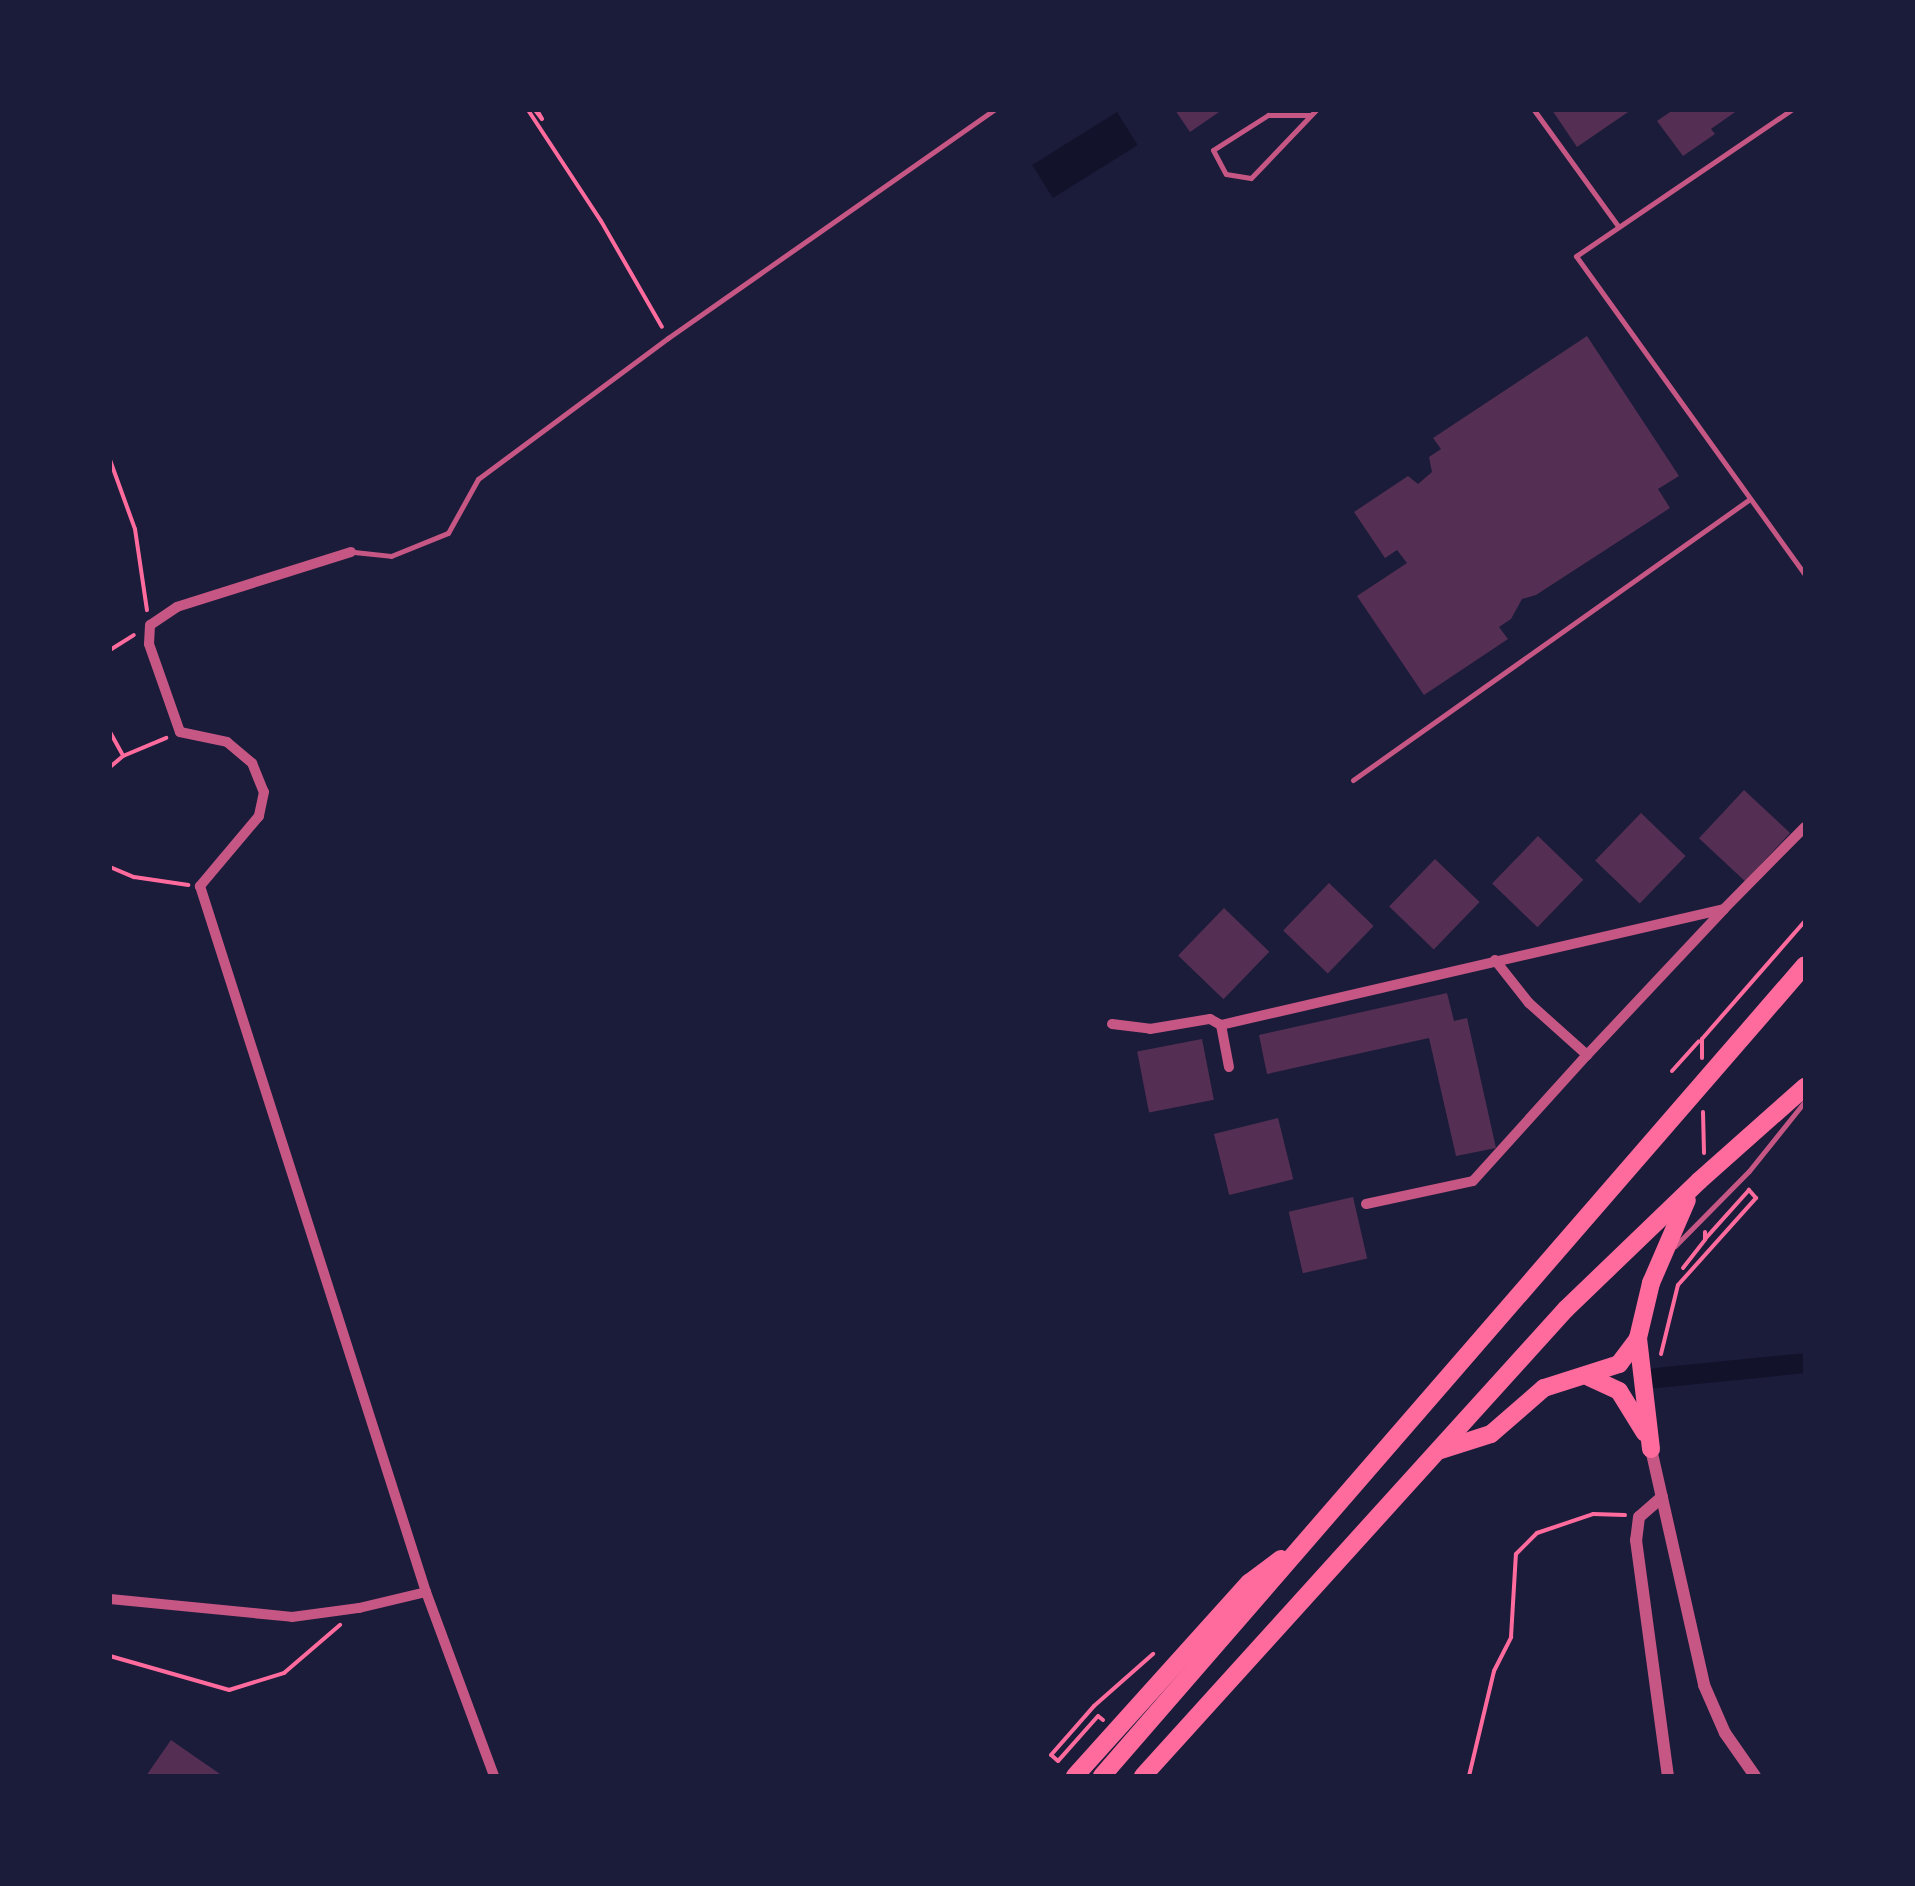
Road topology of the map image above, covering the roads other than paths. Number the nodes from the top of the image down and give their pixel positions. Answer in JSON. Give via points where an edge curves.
{"nodes":[{"id":1,"x":994,"y":110,"type":"edge"},
{"id":2,"x":1534,"y":110,"type":"edge"},
{"id":3,"x":1791,"y":110,"type":"edge"},
{"id":4,"x":1312,"y":112,"type":"edge"},
{"id":5,"x":1618,"y":226,"type":"junction"},
{"id":6,"x":1750,"y":499,"type":"junction"},
{"id":7,"x":350,"y":552,"type":"joint"},
{"id":8,"x":1805,"y":575,"type":"edge"},
{"id":9,"x":1354,"y":780,"type":"dead end"},
{"id":10,"x":1805,"y":826,"type":"edge"},
{"id":11,"x":1724,"y":908,"type":"junction"},
{"id":12,"x":1495,"y":960,"type":"junction"},
{"id":13,"x":1805,"y":965,"type":"edge"},
{"id":14,"x":1112,"y":1024,"type":"dead end"},
{"id":15,"x":1221,"y":1025,"type":"junction"},
{"id":16,"x":1587,"y":1056,"type":"junction"},
{"id":17,"x":1229,"y":1067,"type":"dead end"},
{"id":18,"x":1805,"y":1087,"type":"edge"},
{"id":19,"x":1805,"y":1101,"type":"edge"},
{"id":20,"x":1699,"y":1181,"type":"junction"},
{"id":21,"x":1366,"y":1204,"type":"dead end"},
{"id":22,"x":1658,"y":1262,"type":"junction"},
{"id":23,"x":1638,"y":1338,"type":"junction"},
{"id":24,"x":1588,"y":1377,"type":"junction"},
{"id":25,"x":1651,"y":1449,"type":"junction"},
{"id":26,"x":1437,"y":1451,"type":"junction"},
{"id":27,"x":1662,"y":1497,"type":"junction"},
{"id":28,"x":1308,"y":1539,"type":"junction"},
{"id":29,"x":426,"y":1592,"type":"junction"},
{"id":30,"x":110,"y":1599,"type":"edge"},
{"id":31,"x":494,"y":1776,"type":"edge"},
{"id":32,"x":1075,"y":1776,"type":"edge"},
{"id":33,"x":1102,"y":1776,"type":"edge"},
{"id":34,"x":1143,"y":1776,"type":"edge"},
{"id":35,"x":1668,"y":1776,"type":"edge"},
{"id":36,"x":1755,"y":1776,"type":"edge"}],
"edges":[{"from":1,"to":7,"type":"lane","via":[[478,479],[448,534],[391,556]]},
{"from":2,"to":5,"type":"lane"},
{"from":3,"to":5,"type":"lane"},
{"from":4,"to":4,"type":"lane","via":[[1251,178],[1226,174],[1213,150],[1268,115]]},
{"from":5,"to":6,"type":"lane","via":[[1576,256]]},
{"from":6,"to":8,"type":"lane"},
{"from":6,"to":9,"type":"lane"},
{"from":7,"to":29,"type":"street","via":[[178,606],[150,625],[150,644],[180,732],[227,742],[252,763],[264,792],[260,816],[200,886]]},
{"from":10,"to":11,"type":"street"},
{"from":11,"to":12,"type":"street"},
{"from":11,"to":16,"type":"street"},
{"from":12,"to":15,"type":"street"},
{"from":12,"to":16,"type":"street","via":[[1529,1003]]},
{"from":13,"to":28,"type":"highway"},
{"from":14,"to":15,"type":"street","via":[[1150,1028],[1210,1019]]},
{"from":15,"to":17,"type":"street"},
{"from":16,"to":21,"type":"street","via":[[1473,1180]]},
{"from":18,"to":20,"type":"highway"},
{"from":19,"to":22,"type":"lane","via":[[1749,1172]]},
{"from":20,"to":22,"type":"highway"},
{"from":20,"to":26,"type":"highway","via":[[1566,1309]]},
{"from":22,"to":23,"type":"highway"},
{"from":23,"to":24,"type":"highway","via":[[1620,1364]]},
{"from":23,"to":25,"type":"highway"},
{"from":24,"to":25,"type":"highway","via":[[1628,1401]]},
{"from":24,"to":26,"type":"highway","via":[[1544,1388],[1491,1434]]},
{"from":25,"to":27,"type":"street"},
{"from":26,"to":34,"type":"highway"},
{"from":27,"to":35,"type":"street","via":[[1638,1517],[1636,1540]]},
{"from":27,"to":36,"type":"street","via":[[1704,1685],[1725,1733]]},
{"from":28,"to":32,"type":"highway","via":[[1249,1583]]},
{"from":28,"to":33,"type":"highway"},
{"from":29,"to":30,"type":"street","via":[[292,1617]]},
{"from":29,"to":31,"type":"street"}]}
